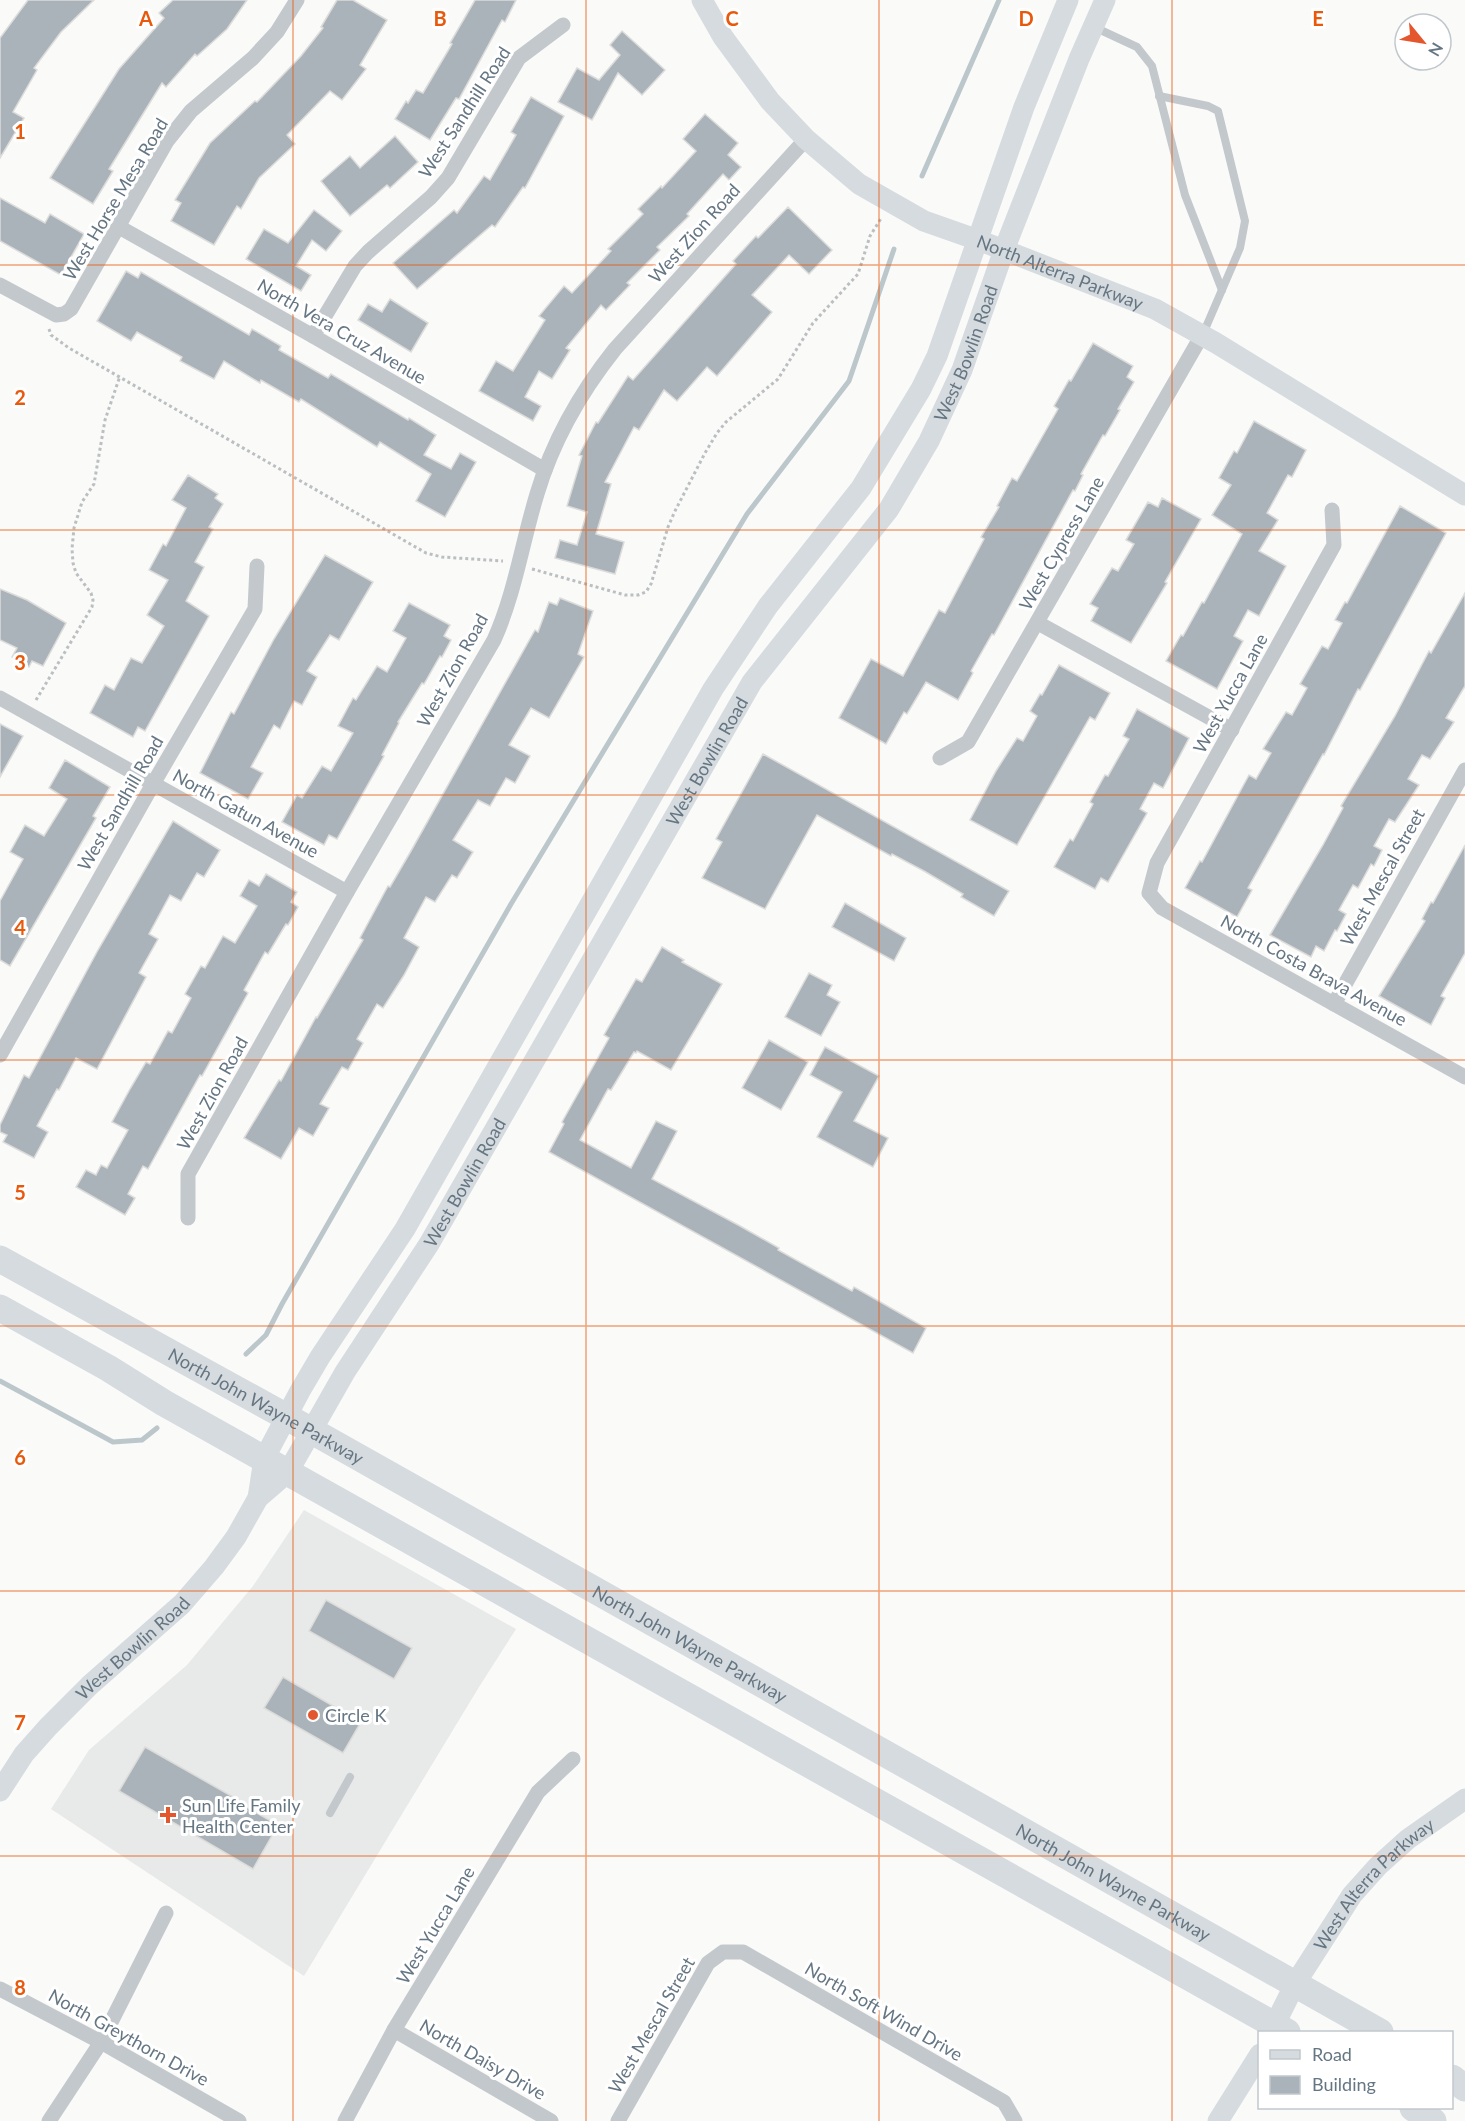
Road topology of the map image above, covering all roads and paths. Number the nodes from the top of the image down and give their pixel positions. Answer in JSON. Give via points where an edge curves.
{"nodes":[{"id":1,"x":297,"y":0,"type":"edge"},
{"id":2,"x":702,"y":0,"type":"edge"},
{"id":3,"x":1068,"y":0,"type":"edge"},
{"id":4,"x":1105,"y":0,"type":"edge"},
{"id":5,"x":563,"y":25,"type":"dead end"},
{"id":6,"x":1093,"y":26,"type":"junction"},
{"id":7,"x":1159,"y":96,"type":"junction"},
{"id":8,"x":806,"y":139,"type":"junction"},
{"id":9,"x":891,"y":203,"type":"junction"},
{"id":10,"x":119,"y":227,"type":"junction"},
{"id":11,"x":978,"y":240,"type":"junction"},
{"id":12,"x":1004,"y":250,"type":"junction"},
{"id":13,"x":0,"y":285,"type":"edge"},
{"id":14,"x":1222,"y":291,"type":"junction"},
{"id":15,"x":60,"y":314,"type":"junction"},
{"id":16,"x":1202,"y":335,"type":"junction"},
{"id":17,"x":313,"y":336,"type":"junction"},
{"id":18,"x":120,"y":376,"type":"junction"},
{"id":19,"x":545,"y":470,"type":"junction"},
{"id":20,"x":1465,"y":495,"type":"edge"},
{"id":21,"x":1332,"y":510,"type":"dead end"},
{"id":22,"x":512,"y":563,"type":"junction"},
{"id":23,"x":258,"y":566,"type":"dead end"},
{"id":24,"x":1038,"y":623,"type":"junction"},
{"id":25,"x":0,"y":698,"type":"edge"},
{"id":26,"x":28,"y":713,"type":"junction"},
{"id":27,"x":1232,"y":729,"type":"junction"},
{"id":28,"x":940,"y":758,"type":"dead end"},
{"id":29,"x":1465,"y":770,"type":"edge"},
{"id":30,"x":153,"y":784,"type":"junction"},
{"id":31,"x":347,"y":892,"type":"junction"},
{"id":32,"x":1149,"y":893,"type":"joint"},
{"id":33,"x":1334,"y":1004,"type":"junction"},
{"id":34,"x":0,"y":1055,"type":"edge"},
{"id":35,"x":1465,"y":1077,"type":"edge"},
{"id":36,"x":188,"y":1218,"type":"dead end"},
{"id":37,"x":0,"y":1259,"type":"edge"},
{"id":38,"x":0,"y":1308,"type":"edge"},
{"id":39,"x":286,"y":1417,"type":"junction"},
{"id":40,"x":312,"y":1431,"type":"junction"},
{"id":41,"x":264,"y":1459,"type":"junction"},
{"id":42,"x":288,"y":1472,"type":"junction"},
{"id":43,"x":258,"y":1498,"type":"junction"},
{"id":44,"x":573,"y":1759,"type":"dead end"},
{"id":45,"x":350,"y":1777,"type":"dead end"},
{"id":46,"x":0,"y":1791,"type":"edge"},
{"id":47,"x":1465,"y":1799,"type":"edge"},
{"id":48,"x":330,"y":1813,"type":"dead end"},
{"id":49,"x":166,"y":1913,"type":"dead end"},
{"id":50,"x":723,"y":1952,"type":"joint"},
{"id":51,"x":1295,"y":1984,"type":"junction"},
{"id":52,"x":0,"y":1989,"type":"edge"},
{"id":53,"x":394,"y":2030,"type":"junction"},
{"id":54,"x":1278,"y":2030,"type":"edge"},
{"id":55,"x":1378,"y":2031,"type":"edge"},
{"id":56,"x":101,"y":2043,"type":"junction"},
{"id":57,"x":1258,"y":2057,"type":"edge"},
{"id":58,"x":1414,"y":2109,"type":"edge"},
{"id":59,"x":49,"y":2121,"type":"edge"},
{"id":60,"x":239,"y":2121,"type":"edge"},
{"id":61,"x":345,"y":2121,"type":"edge"},
{"id":62,"x":551,"y":2121,"type":"edge"},
{"id":63,"x":618,"y":2121,"type":"edge"},
{"id":64,"x":1016,"y":2121,"type":"edge"},
{"id":65,"x":1218,"y":2121,"type":"edge"},
{"id":66,"x":1432,"y":2121,"type":"edge"}],
"edges":[{"from":1,"to":10,"type":"street","name":"West Horse Mesa Road","via":[[254,58],[191,111],[167,141]]},
{"from":2,"to":8,"type":"street","name":"North Alterra Parkway","via":[[747,72]]},
{"from":3,"to":11,"type":"street","name":"West Bowlin Road","via":[[1024,107]]},
{"from":4,"to":6,"type":"street","name":"West Bowlin Road"},
{"from":5,"to":17,"type":"street","name":"West Sandhill Road","via":[[519,58],[448,178],[355,266]]},
{"from":6,"to":7,"type":"lane","via":[[1137,47],[1152,66]]},
{"from":6,"to":12,"type":"street","name":"West Bowlin Road"},
{"from":7,"to":14,"type":"lane","via":[[1185,195]]},
{"from":7,"to":14,"type":"lane","via":[[1218,111],[1245,221],[1240,248]]},
{"from":8,"to":9,"type":"street","name":"North Alterra Parkway","via":[[859,184]]},
{"from":8,"to":19,"type":"street","name":"West Zion Road","via":[[595,374],[559,434]]},
{"from":9,"to":11,"type":"street","name":"North Alterra Parkway","via":[[924,222]]},
{"from":9,"to":22,"type":"path","via":[[870,236],[858,274],[813,323],[778,379],[717,433],[675,511],[646,592],[625,595]]},
{"from":10,"to":15,"type":"street","name":"West Horse Mesa Road","via":[[76,302]]},
{"from":10,"to":17,"type":"street","name":"North Vera Cruz Avenue"},
{"from":11,"to":12,"type":"street","name":"North Alterra Parkway"},
{"from":11,"to":39,"type":"street","name":"West Bowlin Road","via":[[937,356],[902,422],[861,488],[768,606],[713,689],[405,1229],[320,1357]]},
{"from":12,"to":16,"type":"street","name":"North Alterra Parkway","via":[[1155,309]]},
{"from":12,"to":40,"type":"street","name":"West Bowlin Road","via":[[962,369],[929,441],[889,508],[752,682],[429,1244],[345,1372]]},
{"from":13,"to":15,"type":"street"},
{"from":14,"to":16,"type":"lane"},
{"from":15,"to":18,"type":"path","via":[[49,327],[51,335]]},
{"from":16,"to":20,"type":"street","name":"North Alterra Parkway"},
{"from":16,"to":24,"type":"street","name":"West Cypress Lane"},
{"from":17,"to":19,"type":"street","name":"North Vera Cruz Avenue"},
{"from":18,"to":22,"type":"path","via":[[426,553]]},
{"from":18,"to":26,"type":"path","via":[[105,420],[94,484],[78,510],[74,528],[73,563],[91,593],[92,607]]},
{"from":19,"to":22,"type":"street","name":"West Zion Road"},
{"from":21,"to":27,"type":"street","name":"West Yucca Lane","via":[[1334,546]]},
{"from":22,"to":31,"type":"street","name":"West Zion Road","via":[[506,614],[494,640]]},
{"from":23,"to":30,"type":"street","name":"West Sandhill Road","via":[[255,609]]},
{"from":24,"to":27,"type":"street"},
{"from":24,"to":28,"type":"street","name":"West Cypress Lane","via":[[968,742]]},
{"from":25,"to":26,"type":"street","name":"North Gatun Avenue"},
{"from":26,"to":30,"type":"street","name":"North Gatun Avenue"},
{"from":27,"to":32,"type":"street","name":"West Yucca Lane","via":[[1157,863]]},
{"from":29,"to":33,"type":"street","name":"West Mescal Street"},
{"from":30,"to":31,"type":"street","name":"North Gatun Avenue"},
{"from":30,"to":34,"type":"street","name":"West Sandhill Road"},
{"from":31,"to":36,"type":"street","name":"West Zion Road","via":[[189,1174]]},
{"from":32,"to":33,"type":"street","name":"North Costa Brava Avenue","via":[[1162,908]]},
{"from":33,"to":35,"type":"street","name":"North Costa Brava Avenue"},
{"from":37,"to":39,"type":"highway","name":"North John Wayne Parkway"},
{"from":38,"to":41,"type":"highway"},
{"from":39,"to":40,"type":"highway","name":"North John Wayne Parkway"},
{"from":39,"to":41,"type":"street","name":"West Bowlin Road"},
{"from":40,"to":42,"type":"street","name":"West Bowlin Road"},
{"from":40,"to":51,"type":"highway","name":"North John Wayne Parkway"},
{"from":41,"to":42,"type":"highway"},
{"from":41,"to":43,"type":"street","name":"West Bowlin Road"},
{"from":42,"to":43,"type":"street","name":"West Bowlin Road"},
{"from":42,"to":54,"type":"highway"},
{"from":43,"to":46,"type":"street","name":"West Bowlin Road","via":[[236,1537],[182,1604],[48,1727]]},
{"from":44,"to":53,"type":"street","name":"West Yucca Lane","via":[[538,1792]]},
{"from":45,"to":48,"type":"lane"},
{"from":47,"to":51,"type":"street","name":"West Alterra Parkway","via":[[1408,1839],[1378,1866],[1352,1895]]},
{"from":49,"to":56,"type":"street"},
{"from":50,"to":63,"type":"street","name":"West Mescal Street","via":[[708,1963]]},
{"from":50,"to":64,"type":"street","name":"North Soft Wind Drive","via":[[743,1952],[1004,2102]]},
{"from":51,"to":54,"type":"street","name":"West Alterra Parkway"},
{"from":51,"to":55,"type":"highway","name":"North John Wayne Parkway"},
{"from":52,"to":56,"type":"street","name":"North Greythorn Drive"},
{"from":53,"to":61,"type":"street","name":"West Yucca Lane"},
{"from":53,"to":62,"type":"street","name":"North Daisy Drive"},
{"from":56,"to":59,"type":"street"},
{"from":56,"to":60,"type":"street","name":"North Greythorn Drive"},
{"from":57,"to":65,"type":"street"},
{"from":58,"to":66,"type":"highway"}]}
